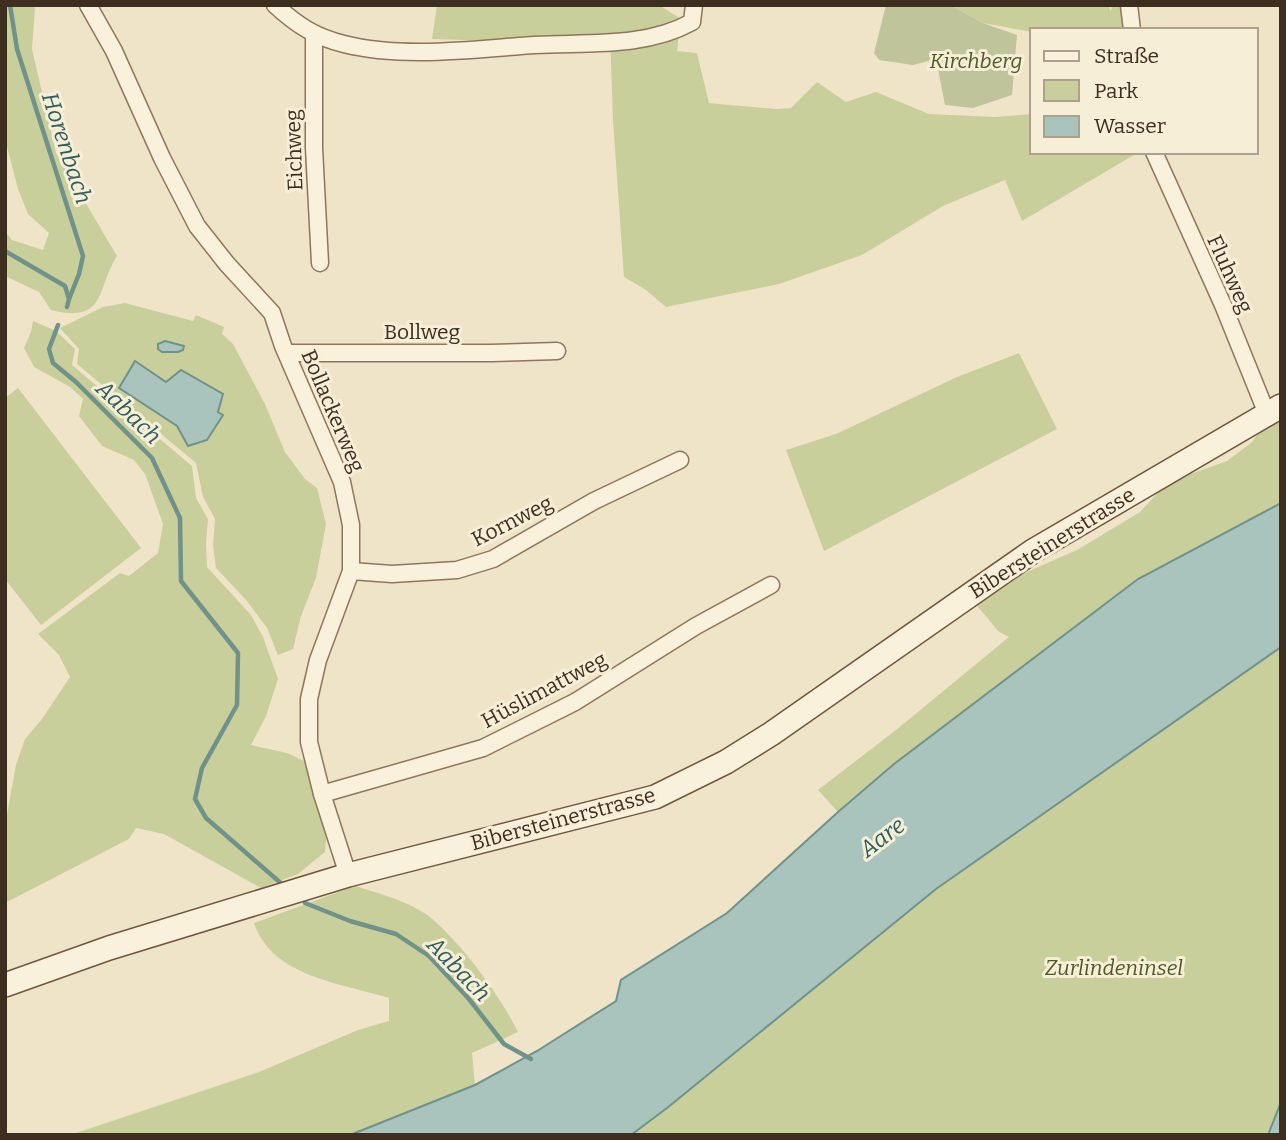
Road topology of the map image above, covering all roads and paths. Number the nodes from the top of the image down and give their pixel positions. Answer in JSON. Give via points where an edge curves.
{"nodes":[{"id":1,"x":88,"y":5,"type":"edge"},
{"id":2,"x":275,"y":5,"type":"edge"},
{"id":3,"x":694,"y":5,"type":"edge"},
{"id":4,"x":1129,"y":5,"type":"edge"},
{"id":5,"x":1132,"y":28,"type":"edge"},
{"id":6,"x":314,"y":35,"type":"junction"},
{"id":7,"x":1155,"y":154,"type":"edge"},
{"id":8,"x":320,"y":262,"type":"dead end"},
{"id":9,"x":557,"y":351,"type":"dead end"},
{"id":10,"x":286,"y":354,"type":"junction"},
{"id":11,"x":1274,"y":410,"type":"edge"},
{"id":12,"x":680,"y":460,"type":"dead end"},
{"id":13,"x":351,"y":571,"type":"junction"},
{"id":14,"x":771,"y":585,"type":"dead end"},
{"id":15,"x":322,"y":794,"type":"junction"},
{"id":16,"x":348,"y":875,"type":"junction"},
{"id":17,"x":5,"y":985,"type":"edge"}],
"edges":[{"from":1,"to":10,"type":"street","name":"Bollackerweg","via":[[185,205],[227,264],[272,313]]},
{"from":2,"to":6,"type":"street"},
{"from":3,"to":6,"type":"street","via":[[692,22],[680,29],[609,43],[389,51]]},
{"from":4,"to":5,"type":"street"},
{"from":6,"to":8,"type":"street","name":"Eichweg"},
{"from":7,"to":11,"type":"street","name":"Fluhweg"},
{"from":9,"to":10,"type":"street","name":"Bollweg"},
{"from":10,"to":13,"type":"street","name":"Bollackerweg","via":[[342,482],[351,525]]},
{"from":11,"to":16,"type":"main road","name":"Bibersteinerstrasse","via":[[1033,551],[771,734],[691,780],[619,807]]},
{"from":12,"to":13,"type":"street","name":"Kornweg","via":[[594,501],[493,559],[457,570]]},
{"from":13,"to":15,"type":"street","name":"Bollackerweg","via":[[318,660],[309,699],[309,742]]},
{"from":14,"to":15,"type":"street","name":"Hüslimattweg","via":[[575,702],[483,748]]},
{"from":15,"to":16,"type":"street","name":"Bollackerweg"},
{"from":16,"to":17,"type":"main road","name":"Bibersteinerstrasse","via":[[108,948]]}]}
